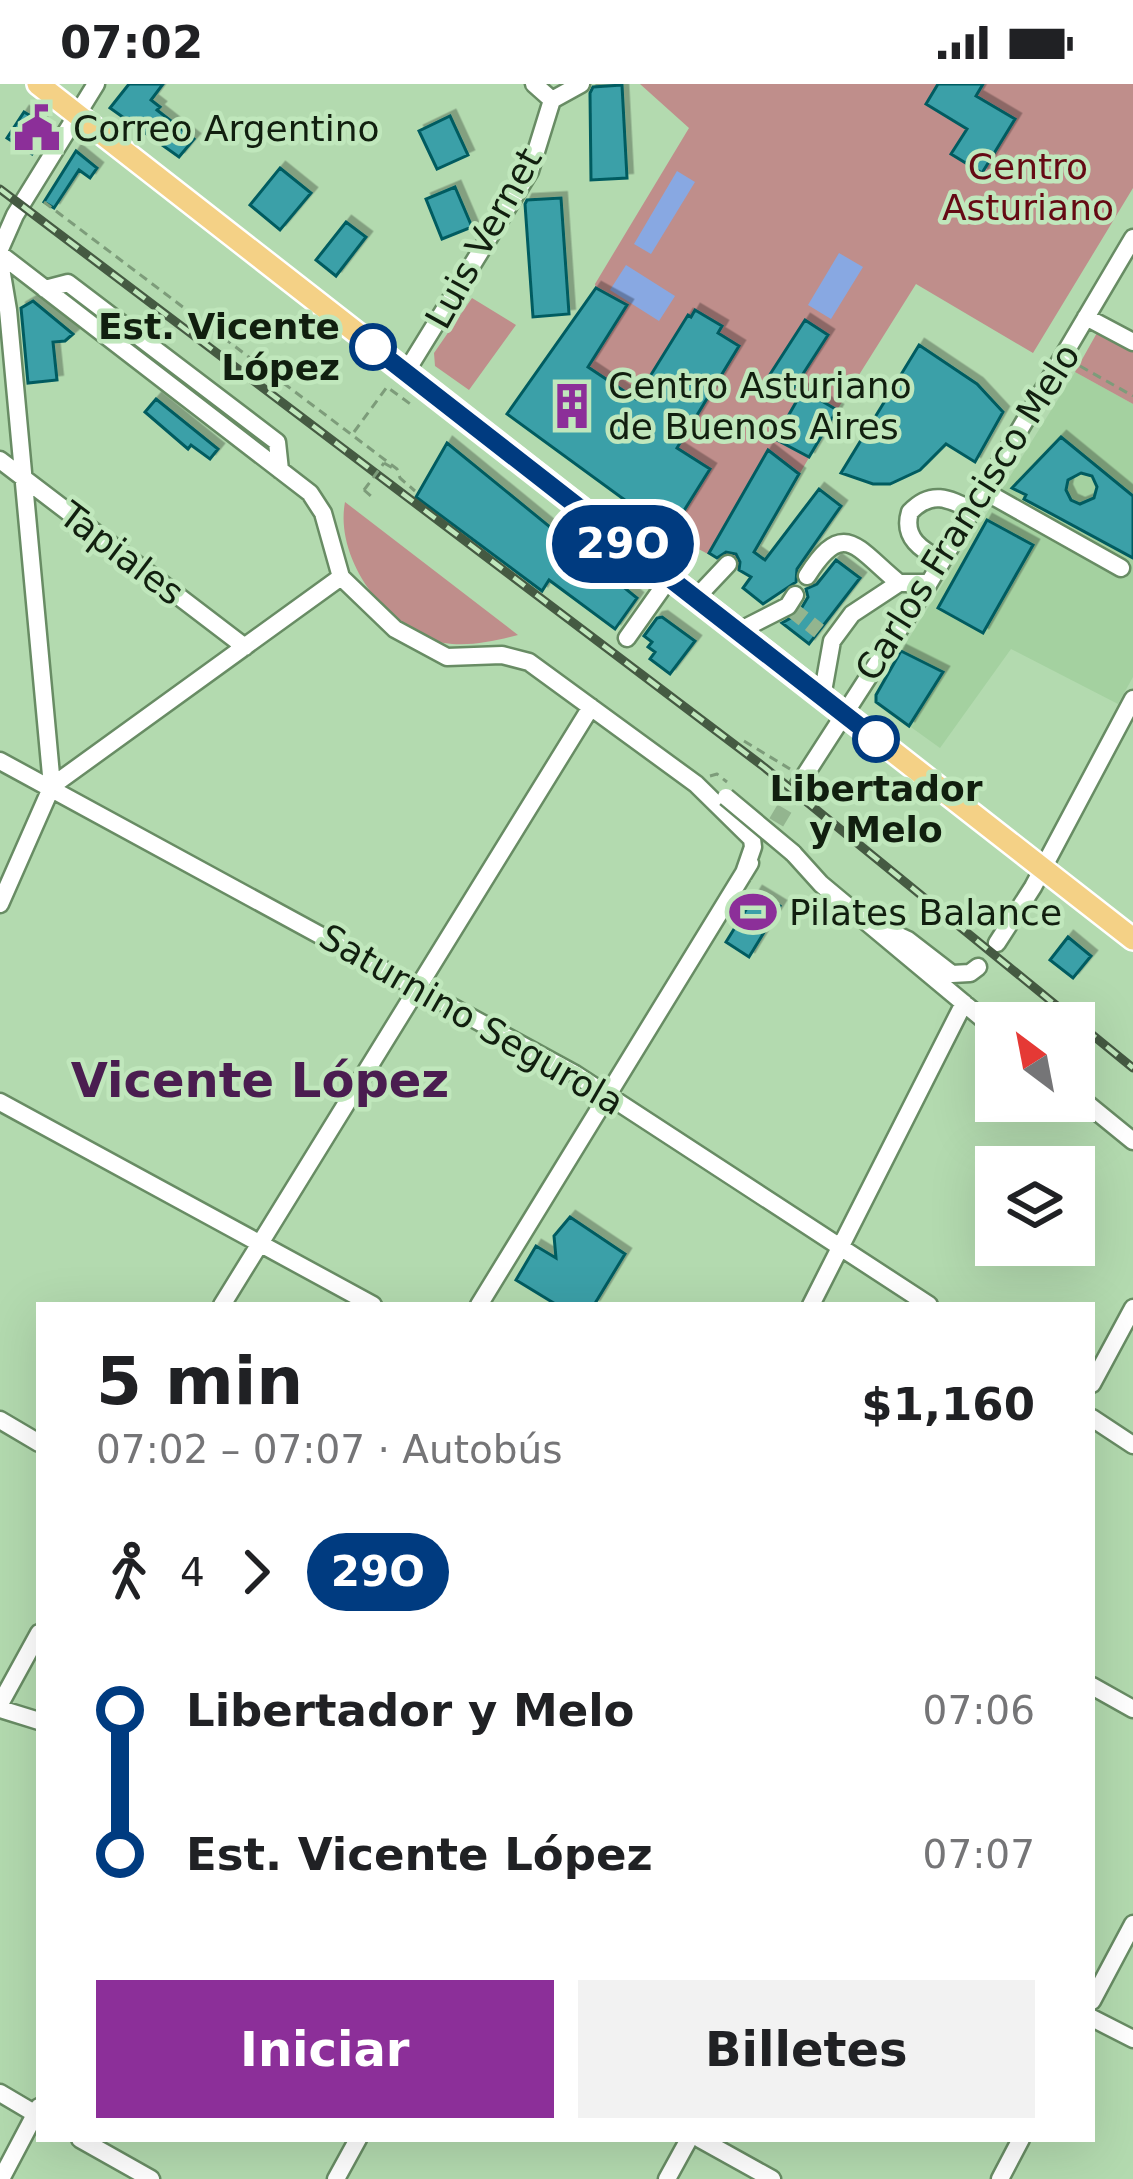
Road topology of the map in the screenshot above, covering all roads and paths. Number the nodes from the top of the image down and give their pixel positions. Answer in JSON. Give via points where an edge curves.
{"nodes":[{"id":1,"x":38,"y":84,"type":"edge"},
{"id":2,"x":96,"y":84,"type":"edge"},
{"id":3,"x":534,"y":84,"type":"edge"},
{"id":4,"x":581,"y":84,"type":"edge"},
{"id":5,"x":552,"y":100,"type":"junction"},
{"id":6,"x":78,"y":116,"type":"junction"},
{"id":7,"x":30,"y":191,"type":"junction"},
{"id":8,"x":1133,"y":238,"type":"edge"},
{"id":9,"x":0,"y":255,"type":"edge"},
{"id":10,"x":1086,"y":317,"type":"junction"},
{"id":11,"x":1133,"y":342,"type":"edge"},
{"id":12,"x":1063,"y":356,"type":"junction"},
{"id":13,"x":406,"y":373,"type":"junction"},
{"id":14,"x":378,"y":380,"type":"dead end"},
{"id":15,"x":387,"y":387,"type":"junction"},
{"id":16,"x":1133,"y":396,"type":"edge"},
{"id":17,"x":413,"y":406,"type":"dead end"},
{"id":18,"x":352,"y":435,"type":"junction"},
{"id":19,"x":0,"y":460,"type":"edge"},
{"id":20,"x":397,"y":469,"type":"junction"},
{"id":21,"x":22,"y":477,"type":"junction"},
{"id":22,"x":415,"y":491,"type":"dead end"},
{"id":23,"x":984,"y":491,"type":"junction"},
{"id":24,"x":373,"y":498,"type":"dead end"},
{"id":25,"x":972,"y":510,"type":"junction"},
{"id":26,"x":942,"y":561,"type":"junction"},
{"id":27,"x":728,"y":564,"type":"dead end"},
{"id":28,"x":1120,"y":568,"type":"dead end"},
{"id":29,"x":807,"y":576,"type":"dead end"},
{"id":30,"x":341,"y":577,"type":"junction"},
{"id":31,"x":668,"y":580,"type":"junction"},
{"id":32,"x":899,"y":583,"type":"junction"},
{"id":33,"x":929,"y":583,"type":"junction"},
{"id":34,"x":694,"y":600,"type":"junction"},
{"id":35,"x":791,"y":603,"type":"dead end"},
{"id":36,"x":737,"y":632,"type":"junction"},
{"id":37,"x":627,"y":638,"type":"dead end"},
{"id":38,"x":245,"y":647,"type":"junction"},
{"id":39,"x":822,"y":697,"type":"junction"},
{"id":40,"x":1133,"y":699,"type":"edge"},
{"id":41,"x":591,"y":707,"type":"junction"},
{"id":42,"x":843,"y":713,"type":"junction"},
{"id":43,"x":744,"y":741,"type":"dead end"},
{"id":44,"x":0,"y":761,"type":"edge"},
{"id":45,"x":794,"y":777,"type":"joint"},
{"id":46,"x":696,"y":784,"type":"junction"},
{"id":47,"x":52,"y":786,"type":"junction"},
{"id":48,"x":764,"y":843,"type":"tunnel mouth"},
{"id":49,"x":1042,"y":869,"type":"junction"},
{"id":50,"x":744,"y":873,"type":"junction"},
{"id":51,"x":0,"y":904,"type":"edge"},
{"id":52,"x":872,"y":926,"type":"junction"},
{"id":53,"x":1133,"y":939,"type":"edge"},
{"id":54,"x":997,"y":943,"type":"dead end"},
{"id":55,"x":978,"y":967,"type":"dead end"},
{"id":56,"x":418,"y":986,"type":"junction"},
{"id":57,"x":964,"y":1003,"type":"junction"},
{"id":58,"x":975,"y":1012,"type":"edge"},
{"id":59,"x":610,"y":1096,"type":"junction"},
{"id":60,"x":0,"y":1102,"type":"edge"},
{"id":61,"x":1095,"y":1110,"type":"edge"},
{"id":62,"x":1133,"y":1141,"type":"edge"},
{"id":63,"x":258,"y":1242,"type":"junction"},
{"id":64,"x":843,"y":1246,"type":"junction"},
{"id":65,"x":224,"y":1302,"type":"edge"},
{"id":66,"x":368,"y":1302,"type":"edge"},
{"id":67,"x":481,"y":1302,"type":"edge"},
{"id":68,"x":813,"y":1302,"type":"edge"},
{"id":69,"x":924,"y":1302,"type":"edge"},
{"id":70,"x":1133,"y":1308,"type":"edge"},
{"id":71,"x":1095,"y":1378,"type":"edge"},
{"id":72,"x":0,"y":1420,"type":"edge"},
{"id":73,"x":1095,"y":1420,"type":"edge"},
{"id":74,"x":36,"y":1441,"type":"edge"},
{"id":75,"x":1133,"y":1445,"type":"edge"},
{"id":76,"x":36,"y":1639,"type":"edge"},
{"id":77,"x":1095,"y":1688,"type":"edge"},
{"id":78,"x":0,"y":1707,"type":"edge"},
{"id":79,"x":1133,"y":1709,"type":"edge"},
{"id":80,"x":36,"y":1720,"type":"edge"},
{"id":81,"x":1133,"y":1924,"type":"edge"},
{"id":82,"x":1095,"y":1995,"type":"edge"},
{"id":83,"x":1095,"y":2020,"type":"edge"},
{"id":84,"x":1133,"y":2039,"type":"edge"},
{"id":85,"x":0,"y":2093,"type":"edge"},
{"id":86,"x":36,"y":2111,"type":"edge"},
{"id":87,"x":36,"y":2116,"type":"edge"},
{"id":88,"x":85,"y":2142,"type":"edge"},
{"id":89,"x":356,"y":2142,"type":"edge"},
{"id":90,"x":687,"y":2142,"type":"edge"},
{"id":91,"x":705,"y":2142,"type":"edge"},
{"id":92,"x":1019,"y":2142,"type":"edge"},
{"id":93,"x":1,"y":2179,"type":"edge"},
{"id":94,"x":151,"y":2179,"type":"edge"},
{"id":95,"x":336,"y":2179,"type":"edge"},
{"id":96,"x":667,"y":2179,"type":"edge"},
{"id":97,"x":772,"y":2179,"type":"edge"},
{"id":98,"x":1000,"y":2179,"type":"edge"}],
"edges":[{"from":1,"to":6,"type":"main road"},
{"from":2,"to":6,"type":"street"},
{"from":3,"to":5,"type":"street"},
{"from":4,"to":5,"type":"street"},
{"from":5,"to":13,"type":"street","name":"Luis Vernet","via":[[530,171]]},
{"from":6,"to":7,"type":"street"},
{"from":6,"to":13,"type":"main road"},
{"from":7,"to":9,"type":"street"},
{"from":7,"to":18,"type":"path"},
{"from":8,"to":10,"type":"street","name":"Carlos Francisco Melo"},
{"from":9,"to":21,"type":"street"},
{"from":9,"to":30,"type":"street","via":[[310,493]]},
{"from":10,"to":11,"type":"street"},
{"from":10,"to":12,"type":"street","name":"Carlos Francisco Melo"},
{"from":12,"to":16,"type":"path"},
{"from":12,"to":23,"type":"street","name":"Carlos Francisco Melo"},
{"from":13,"to":31,"type":"main road"},
{"from":14,"to":15,"type":"path"},
{"from":15,"to":17,"type":"path"},
{"from":15,"to":18,"type":"path"},
{"from":18,"to":20,"type":"path"},
{"from":19,"to":21,"type":"street","name":"Tapiales"},
{"from":20,"to":22,"type":"path"},
{"from":20,"to":24,"type":"path","bridge":true,"via":[[384,463],[364,490]]},
{"from":21,"to":38,"type":"street","name":"Tapiales"},
{"from":21,"to":47,"type":"street"},
{"from":23,"to":25,"type":"street","name":"Carlos Francisco Melo"},
{"from":23,"to":28,"type":"street"},
{"from":25,"to":26,"type":"street","name":"Carlos Francisco Melo"},
{"from":25,"to":26,"type":"street","via":[[937,496],[910,512],[908,532]]},
{"from":26,"to":33,"type":"street","name":"Carlos Francisco Melo"},
{"from":27,"to":34,"type":"street"},
{"from":29,"to":32,"type":"street","via":[[825,547],[850,543]]},
{"from":30,"to":38,"type":"street"},
{"from":30,"to":41,"type":"street","via":[[423,647],[447,657],[518,656]]},
{"from":31,"to":34,"type":"main road"},
{"from":31,"to":37,"type":"street"},
{"from":32,"to":33,"type":"street"},
{"from":32,"to":39,"type":"street","via":[[826,636]]},
{"from":33,"to":42,"type":"street","name":"Carlos Francisco Melo"},
{"from":34,"to":36,"type":"main road"},
{"from":35,"to":36,"type":"street"},
{"from":36,"to":39,"type":"main road"},
{"from":38,"to":47,"type":"street"},
{"from":39,"to":42,"type":"main road"},
{"from":40,"to":49,"type":"street"},
{"from":41,"to":46,"type":"street"},
{"from":41,"to":56,"type":"street"},
{"from":42,"to":45,"type":"street","name":"Carlos Francisco Melo"},
{"from":42,"to":49,"type":"main road"},
{"from":43,"to":45,"type":"path"},
{"from":44,"to":47,"type":"street","name":"Saturnino Segurola"},
{"from":46,"to":50,"type":"street","via":[[752,839]]},
{"from":46,"to":52,"type":"street","bridge":true,"via":[[726,797]]},
{"from":47,"to":51,"type":"street"},
{"from":47,"to":56,"type":"street","name":"Saturnino Segurola"},
{"from":48,"to":50,"type":"street"},
{"from":49,"to":53,"type":"main road"},
{"from":49,"to":54,"type":"street"},
{"from":50,"to":59,"type":"street"},
{"from":52,"to":55,"type":"street","via":[[908,940],[952,974]]},
{"from":52,"to":57,"type":"street"},
{"from":56,"to":59,"type":"street","name":"Saturnino Segurola"},
{"from":56,"to":63,"type":"street"},
{"from":57,"to":58,"type":"street"},
{"from":57,"to":64,"type":"street"},
{"from":59,"to":64,"type":"street","name":"Saturnino Segurola"},
{"from":59,"to":67,"type":"street"},
{"from":60,"to":63,"type":"street"},
{"from":61,"to":62,"type":"street"},
{"from":63,"to":65,"type":"street"},
{"from":63,"to":66,"type":"street"},
{"from":64,"to":68,"type":"street"},
{"from":64,"to":69,"type":"street","name":"Saturnino Segurola"},
{"from":70,"to":71,"type":"street"},
{"from":72,"to":74,"type":"street"},
{"from":73,"to":75,"type":"street"},
{"from":76,"to":78,"type":"street"},
{"from":77,"to":79,"type":"street"},
{"from":78,"to":80,"type":"street"},
{"from":81,"to":82,"type":"street"},
{"from":83,"to":84,"type":"street"},
{"from":85,"to":86,"type":"street"},
{"from":87,"to":93,"type":"street"},
{"from":88,"to":94,"type":"street"},
{"from":89,"to":95,"type":"street"},
{"from":90,"to":96,"type":"street"},
{"from":91,"to":97,"type":"street"},
{"from":92,"to":98,"type":"street"}]}
